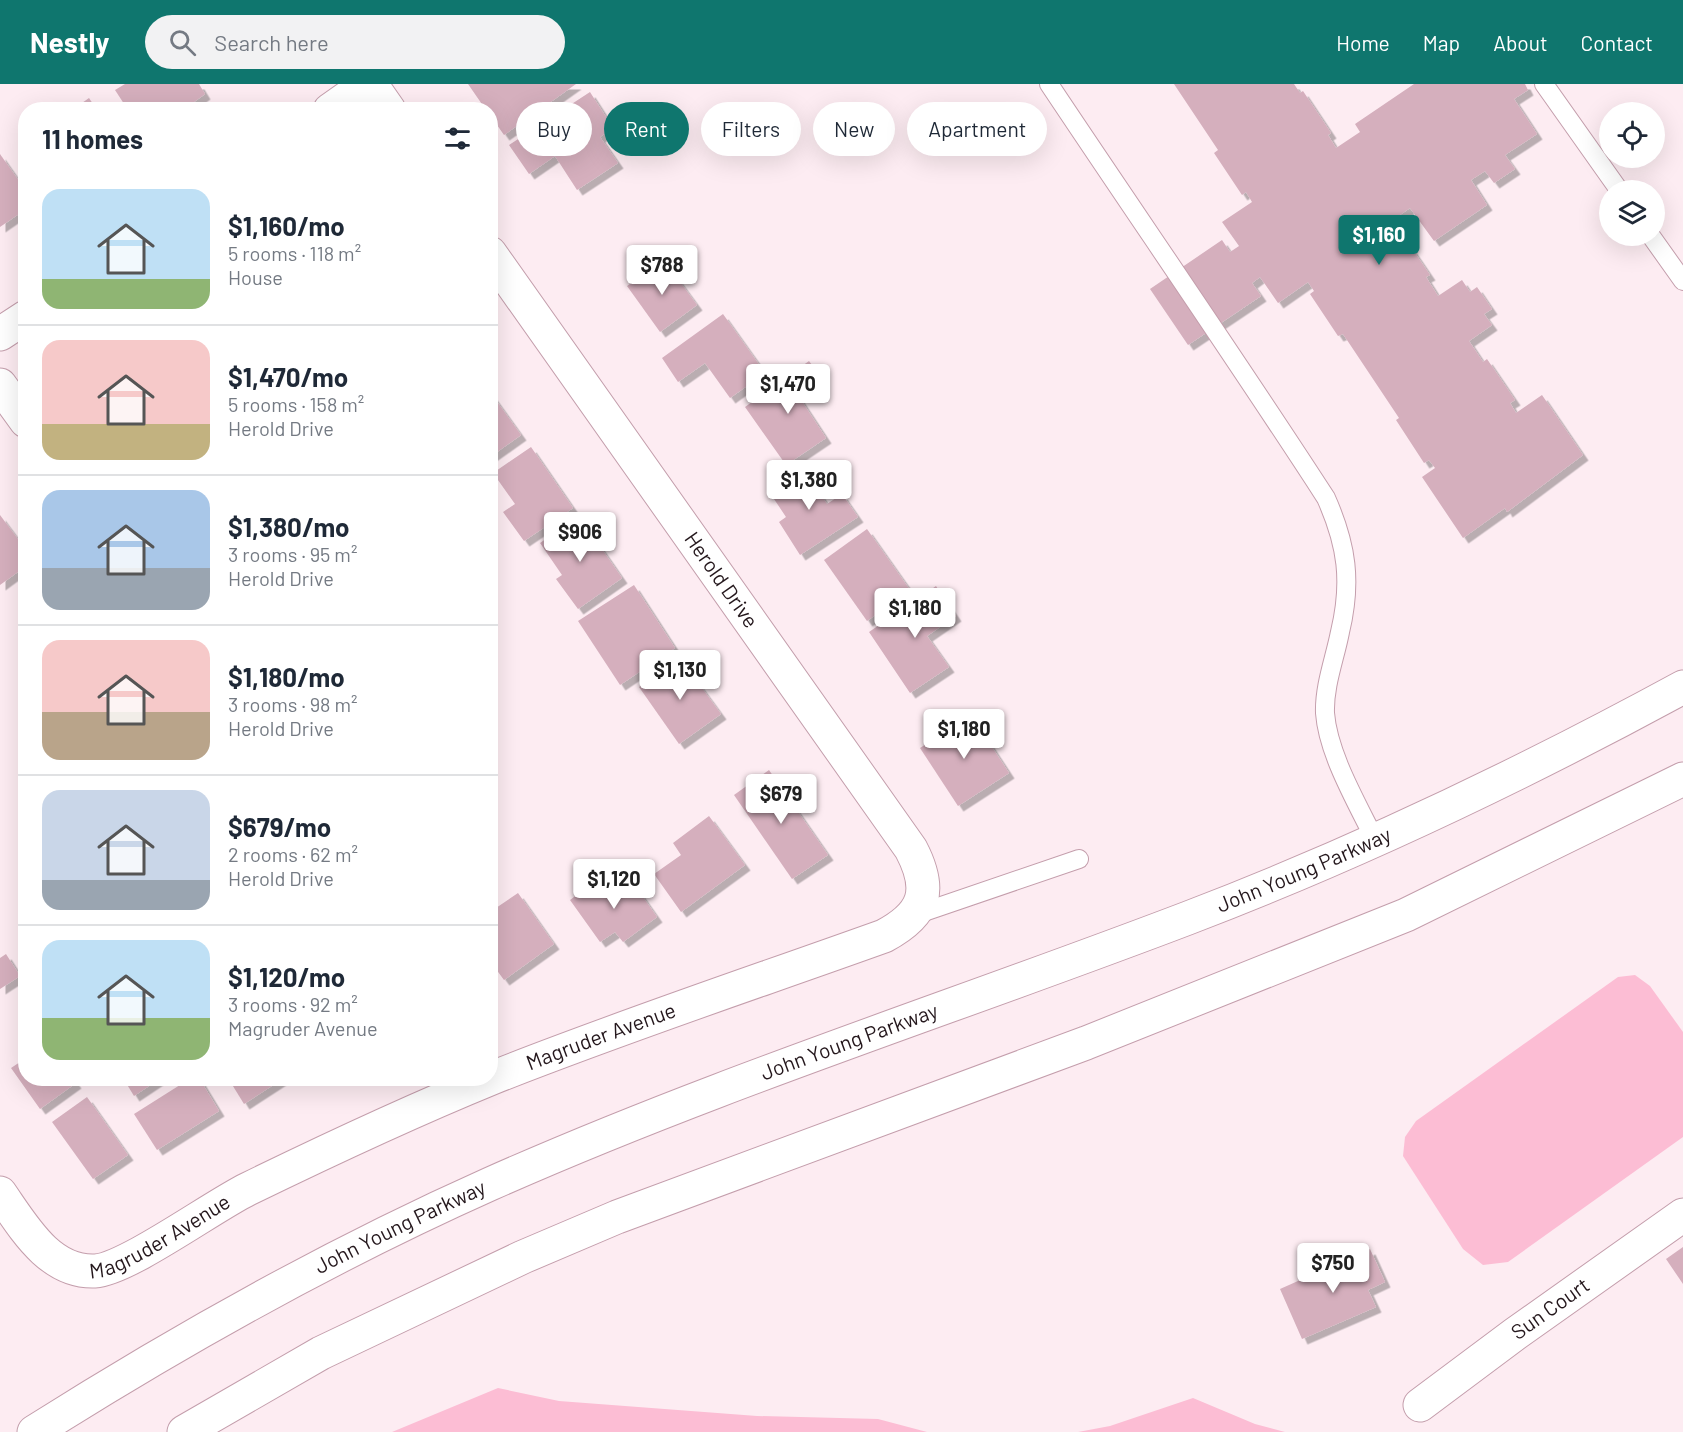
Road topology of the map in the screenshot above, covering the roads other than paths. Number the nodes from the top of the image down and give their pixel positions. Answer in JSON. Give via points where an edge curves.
{"nodes":[{"id":1,"x":369,"y":84,"type":"edge"},
{"id":2,"x":1049,"y":84,"type":"edge"},
{"id":3,"x":1544,"y":84,"type":"edge"},
{"id":4,"x":342,"y":102,"type":"edge"},
{"id":5,"x":383,"y":102,"type":"edge"},
{"id":6,"x":1612,"y":180,"type":"edge"},
{"id":7,"x":1658,"y":246,"type":"edge"},
{"id":8,"x":498,"y":264,"type":"edge"},
{"id":9,"x":1683,"y":281,"type":"edge"},
{"id":10,"x":18,"y":322,"type":"edge"},
{"id":11,"x":0,"y":334,"type":"edge"},
{"id":12,"x":0,"y":385,"type":"edge"},
{"id":13,"x":18,"y":410,"type":"edge"},
{"id":14,"x":1683,"y":687,"type":"edge"},
{"id":15,"x":1683,"y":779,"type":"edge"},
{"id":16,"x":1375,"y":840,"type":"junction"},
{"id":17,"x":1079,"y":859,"type":"dead end"},
{"id":18,"x":915,"y":915,"type":"junction"},
{"id":19,"x":498,"y":1074,"type":"edge"},
{"id":20,"x":470,"y":1086,"type":"edge"},
{"id":21,"x":0,"y":1193,"type":"edge"},
{"id":22,"x":1683,"y":1215,"type":"edge"},
{"id":23,"x":1420,"y":1405,"type":"dead end"},
{"id":24,"x":34,"y":1432,"type":"edge"},
{"id":25,"x":184,"y":1432,"type":"edge"}],
"edges":[{"from":1,"to":4,"type":"main road"},
{"from":1,"to":5,"type":"main road"},
{"from":2,"to":16,"type":"lane","via":[[1326,498],[1339,528],[1347,589],[1325,698],[1327,732]]},
{"from":3,"to":6,"type":"lane"},
{"from":7,"to":9,"type":"lane"},
{"from":8,"to":18,"type":"main road","name":"Herold Drive","via":[[911,849],[922,882]]},
{"from":10,"to":11,"type":"main road"},
{"from":12,"to":13,"type":"main road"},
{"from":14,"to":16,"type":"main road","name":"John Young Parkway","via":[[1501,783]]},
{"from":15,"to":25,"type":"main road","via":[[1406,915],[1086,1043],[617,1217],[523,1257],[321,1353]]},
{"from":16,"to":24,"type":"main road","name":"John Young Parkway","via":[[1192,916],[689,1103],[494,1182],[298,1276],[104,1387]]},
{"from":17,"to":18,"type":"lane","name":"Magruder Avenue"},
{"from":18,"to":19,"type":"main road","name":"Magruder Avenue","via":[[884,936]]},
{"from":20,"to":21,"type":"main road","name":"Magruder Avenue","via":[[340,1143],[234,1196],[121,1263],[97,1271],[73,1269],[54,1260],[31,1238]]},
{"from":22,"to":23,"type":"main road","name":"Sun Court"}]}
